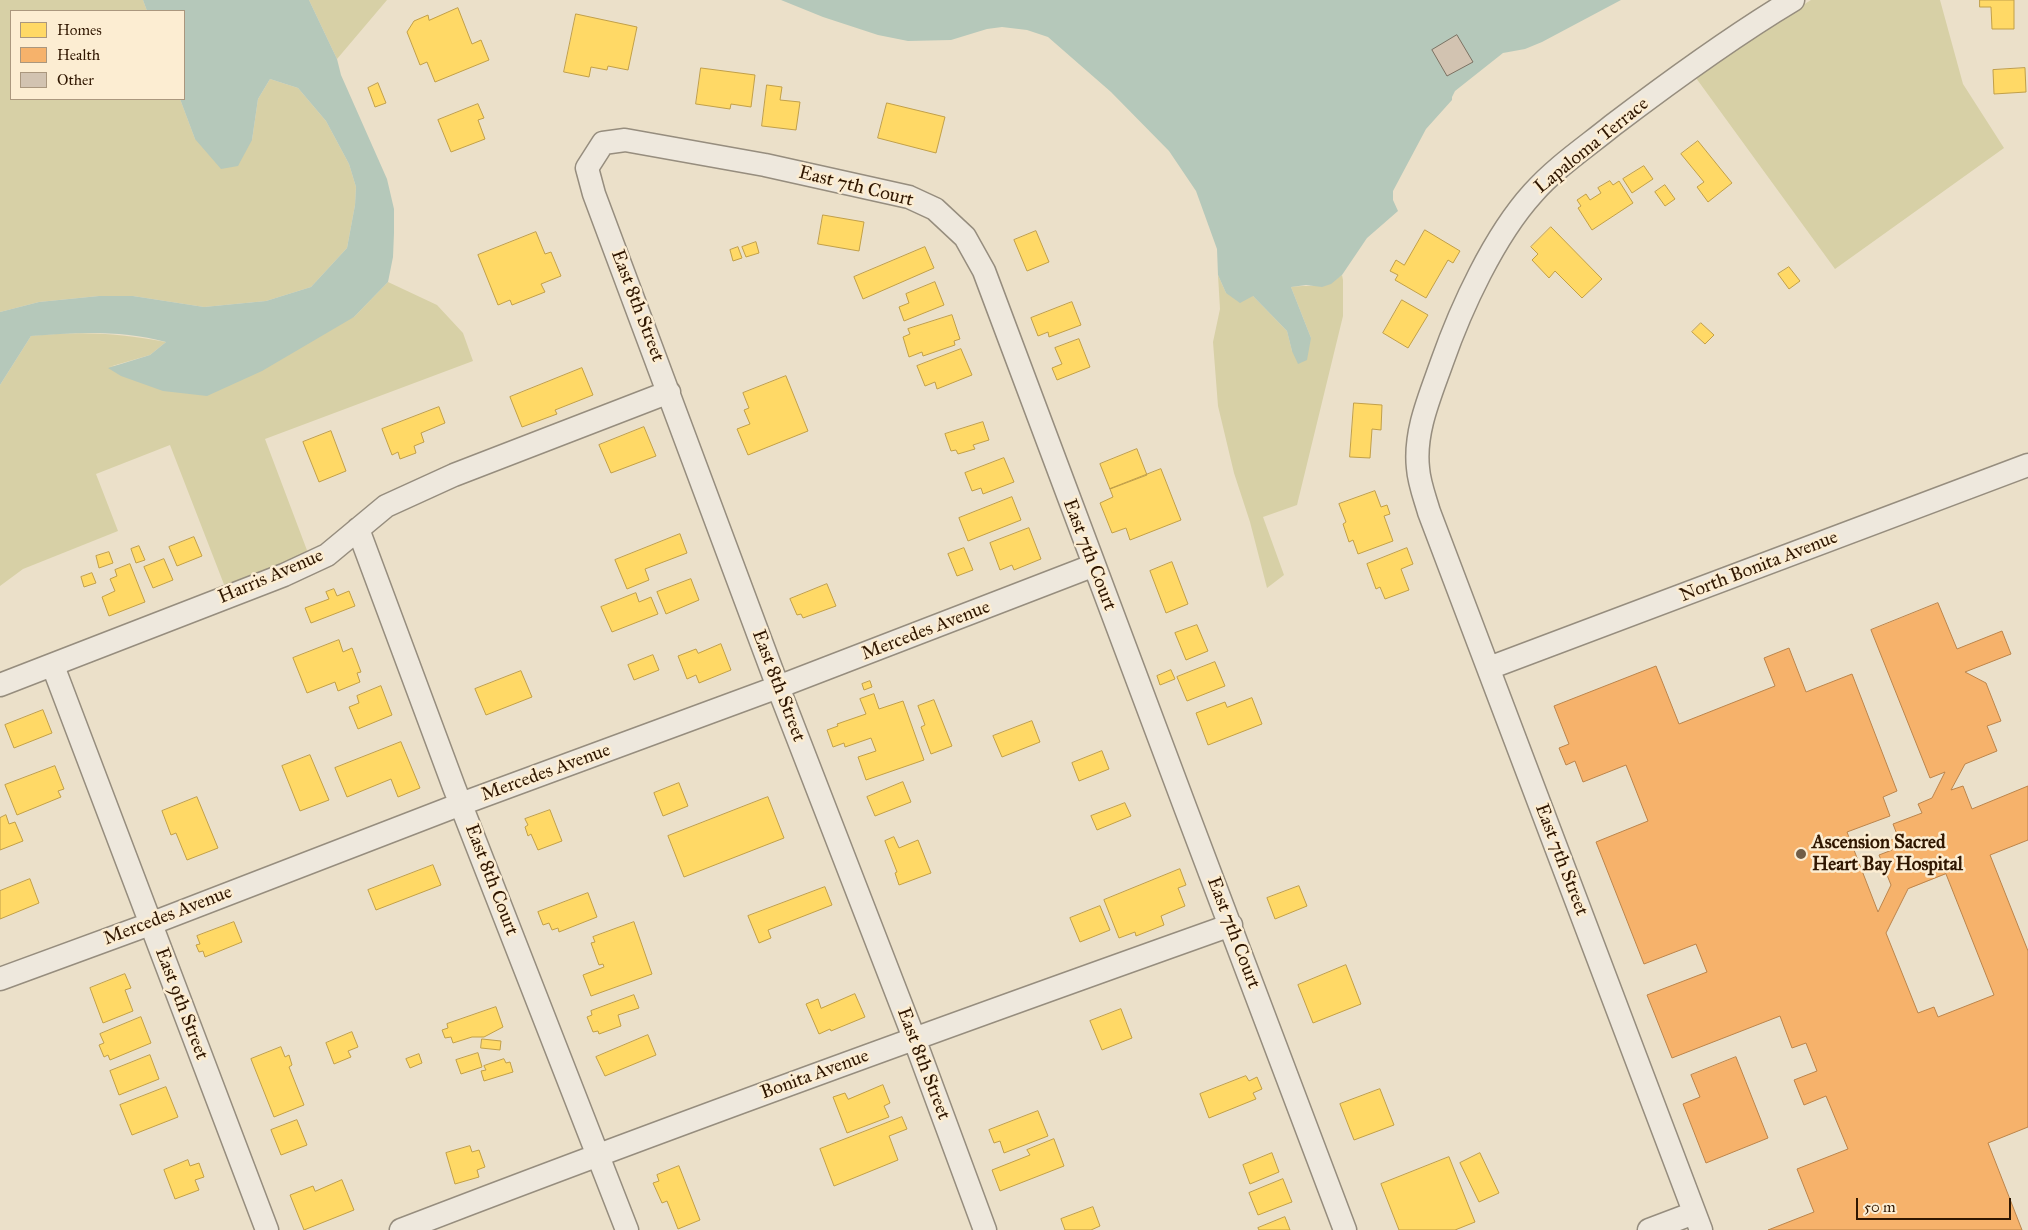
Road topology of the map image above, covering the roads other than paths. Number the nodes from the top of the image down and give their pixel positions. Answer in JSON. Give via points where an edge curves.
{"nodes":[{"id":1,"x":1793,"y":0,"type":"edge"},
{"id":2,"x":603,"y":142,"type":"joint"},
{"id":3,"x":669,"y":392,"type":"junction"},
{"id":4,"x":2028,"y":465,"type":"edge"},
{"id":5,"x":1422,"y":489,"type":"joint"},
{"id":6,"x":358,"y":529,"type":"junction"},
{"id":7,"x":1092,"y":566,"type":"junction"},
{"id":8,"x":53,"y":666,"type":"junction"},
{"id":9,"x":1489,"y":668,"type":"junction"},
{"id":10,"x":0,"y":685,"type":"edge"},
{"id":11,"x":778,"y":687,"type":"junction"},
{"id":12,"x":461,"y":804,"type":"junction"},
{"id":13,"x":150,"y":924,"type":"junction"},
{"id":14,"x":1231,"y":925,"type":"junction"},
{"id":15,"x":0,"y":979,"type":"edge"},
{"id":16,"x":914,"y":1038,"type":"junction"},
{"id":17,"x":598,"y":1154,"type":"junction"},
{"id":18,"x":1697,"y":1222,"type":"edge"},
{"id":19,"x":267,"y":1230,"type":"edge"},
{"id":20,"x":401,"y":1230,"type":"edge"},
{"id":21,"x":627,"y":1230,"type":"edge"},
{"id":22,"x":985,"y":1230,"type":"edge"},
{"id":23,"x":1345,"y":1230,"type":"edge"},
{"id":24,"x":1649,"y":1230,"type":"edge"}],
"edges":[{"from":1,"to":5,"type":"street","name":"Lapaloma Terrace","via":[[1627,115],[1551,175],[1524,204],[1476,282],[1442,360],[1418,442]]},
{"from":2,"to":3,"type":"street","name":"East 8th Street","via":[[587,168]]},
{"from":2,"to":7,"type":"street","name":"East 7th Court","via":[[625,140],[765,165],[909,197],[935,209],[965,237],[984,271]]},
{"from":3,"to":6,"type":"street","name":"Harris Avenue","via":[[454,475],[386,506]]},
{"from":3,"to":11,"type":"street","name":"East 8th Street"},
{"from":4,"to":9,"type":"street","name":"North Bonita Avenue"},
{"from":5,"to":9,"type":"street","name":"East 7th Street"},
{"from":6,"to":8,"type":"street","name":"Harris Avenue","via":[[327,555],[284,575]]},
{"from":6,"to":12,"type":"street","name":"East 8th Court"},
{"from":7,"to":11,"type":"street","name":"Mercedes Avenue"},
{"from":7,"to":14,"type":"street","name":"East 7th Court"},
{"from":8,"to":10,"type":"street","name":"Harris Avenue"},
{"from":8,"to":13,"type":"street","name":"East 9th Street"},
{"from":9,"to":18,"type":"street","name":"East 7th Street"},
{"from":11,"to":12,"type":"street","name":"Mercedes Avenue"},
{"from":11,"to":16,"type":"street","name":"East 8th Street"},
{"from":12,"to":13,"type":"street","name":"Mercedes Avenue"},
{"from":12,"to":17,"type":"street","name":"East 8th Court"},
{"from":13,"to":15,"type":"street","name":"Mercedes Avenue"},
{"from":13,"to":19,"type":"street","name":"East 9th Street"},
{"from":14,"to":16,"type":"street","name":"Bonita Avenue"},
{"from":14,"to":23,"type":"street","name":"East 7th Court"},
{"from":16,"to":17,"type":"street","name":"Bonita Avenue"},
{"from":16,"to":22,"type":"street","name":"East 8th Street"},
{"from":17,"to":20,"type":"street","name":"Bonita Avenue"},
{"from":17,"to":21,"type":"street","name":"East 8th Court"},
{"from":18,"to":24,"type":"street"}]}
